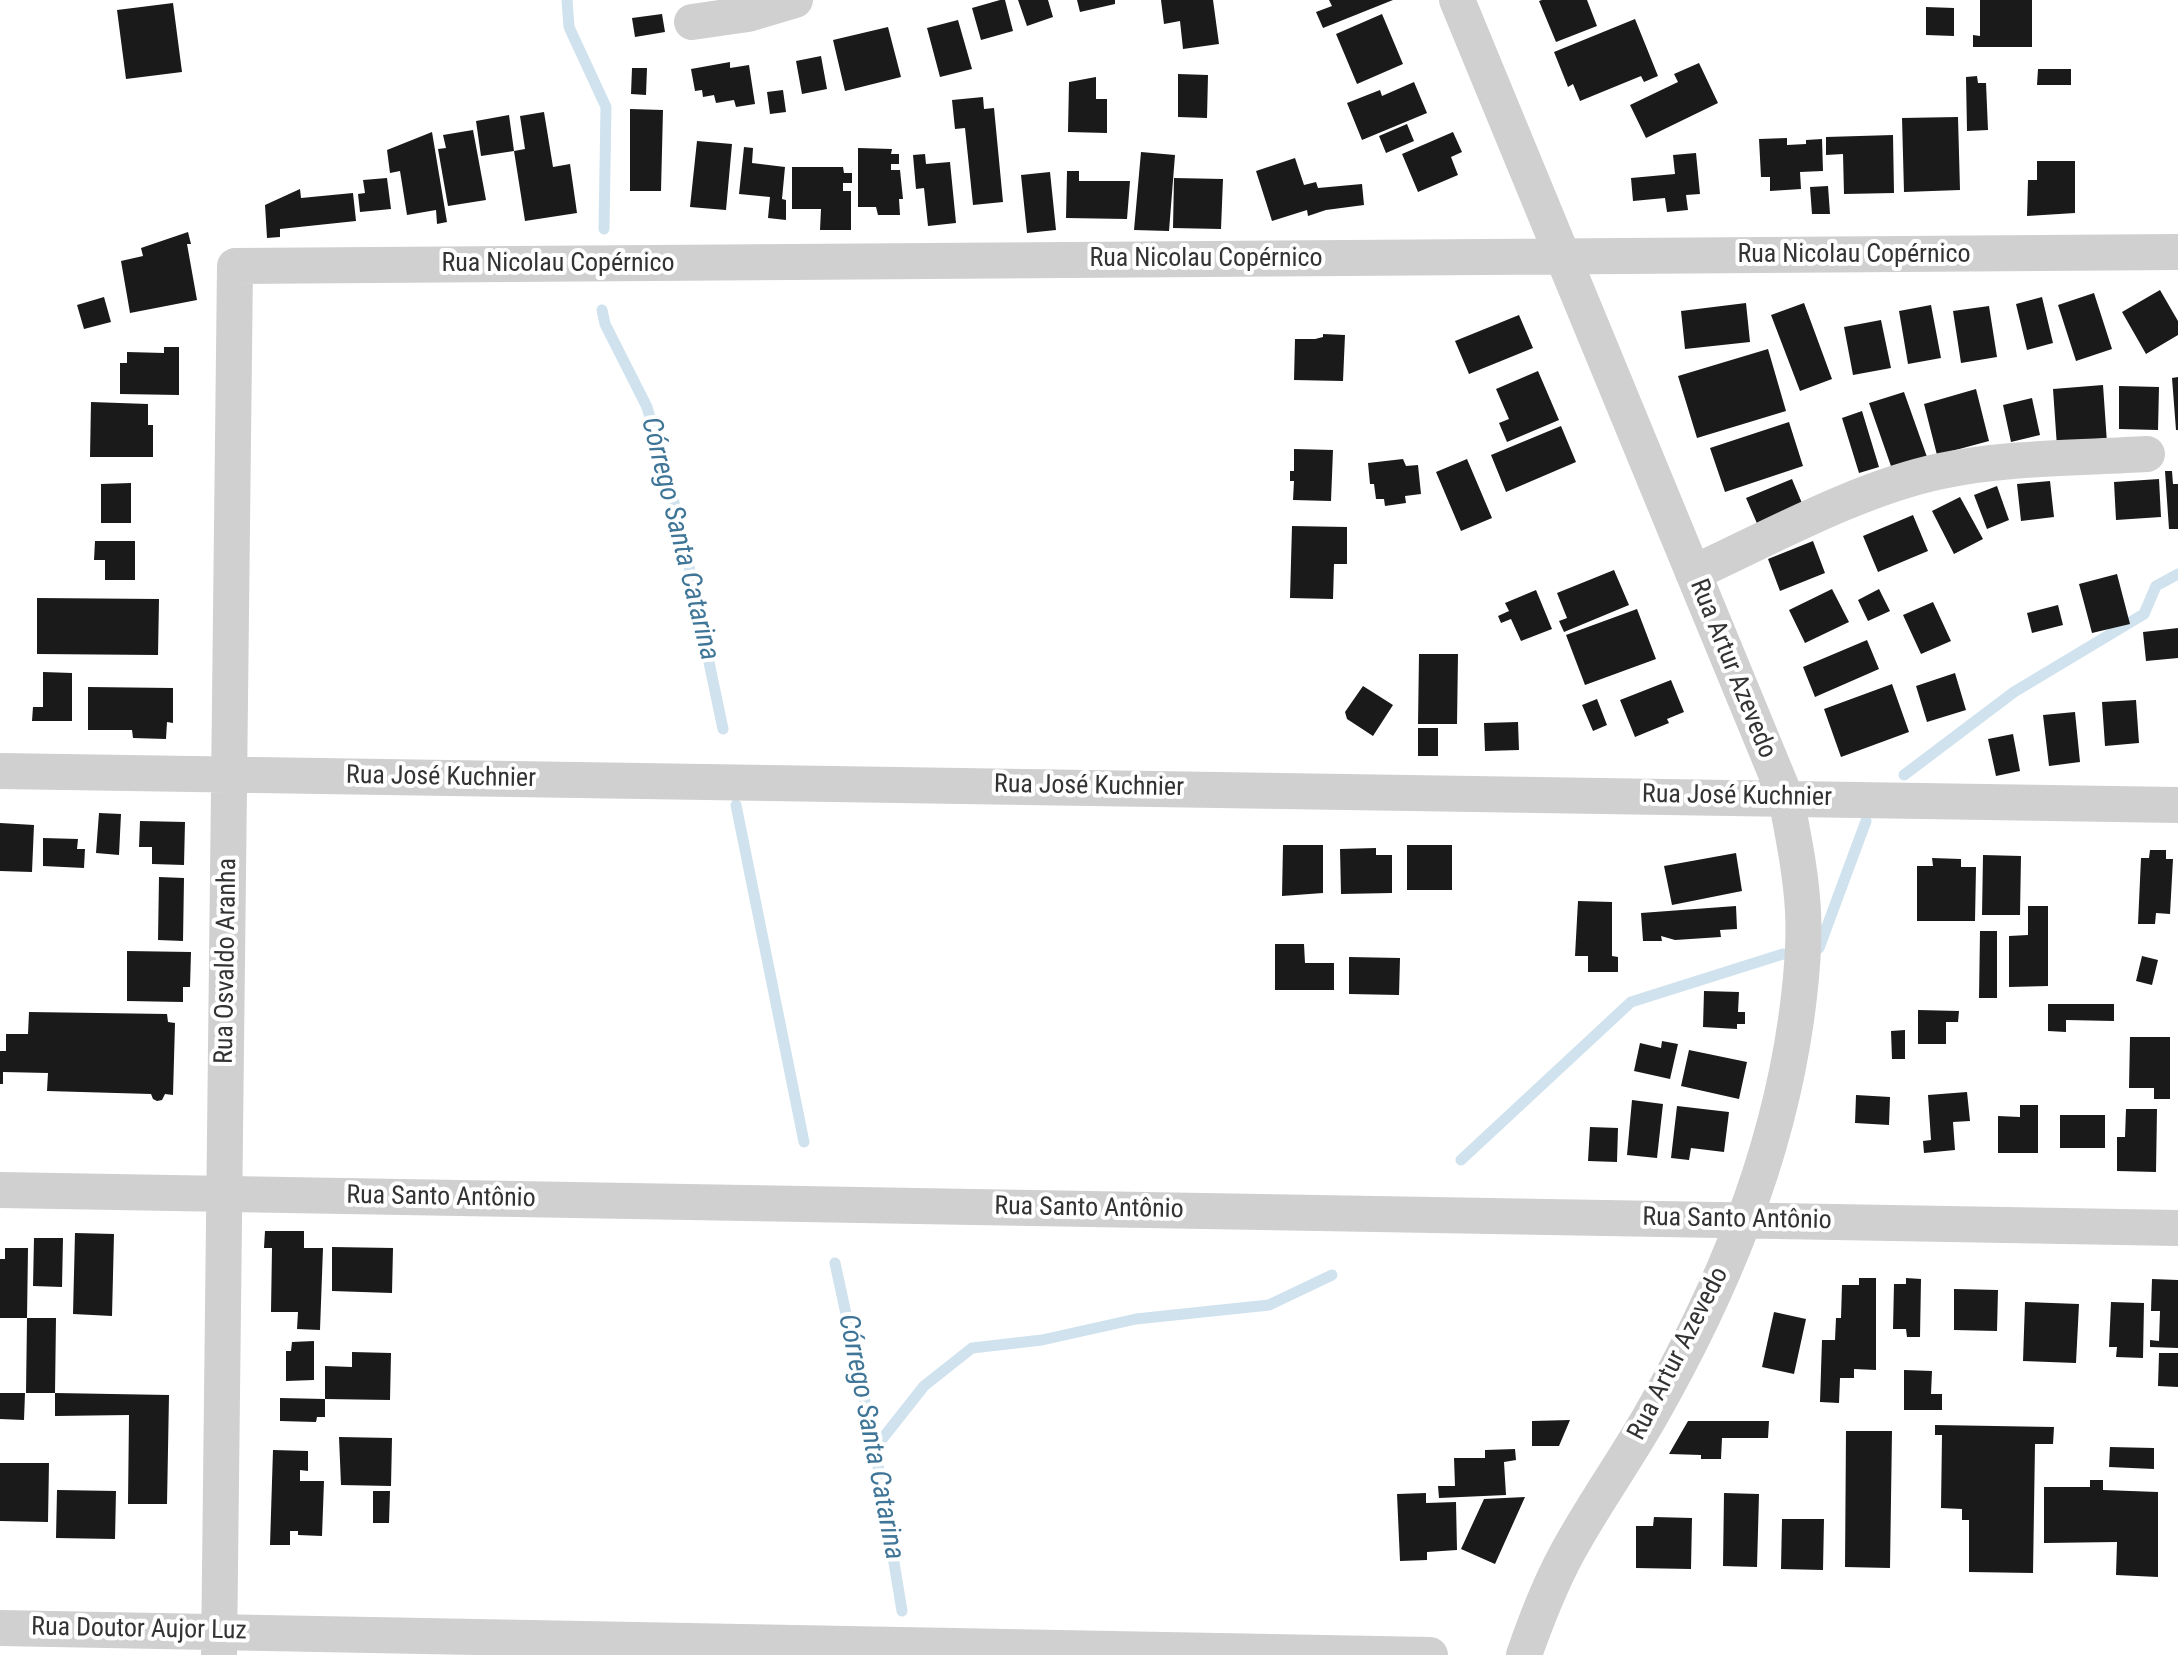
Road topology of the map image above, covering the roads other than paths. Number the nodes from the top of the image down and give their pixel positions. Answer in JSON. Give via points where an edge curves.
{"nodes":[{"id":1,"x":795,"y":0,"type":"edge"},
{"id":2,"x":1457,"y":0,"type":"edge"},
{"id":3,"x":692,"y":22,"type":"dead end"},
{"id":4,"x":2178,"y":252,"type":"edge"},
{"id":5,"x":1562,"y":256,"type":"junction"},
{"id":6,"x":235,"y":266,"type":"joint"},
{"id":7,"x":2147,"y":454,"type":"dead end"},
{"id":8,"x":1693,"y":573,"type":"junction"},
{"id":9,"x":0,"y":771,"type":"edge"},
{"id":10,"x":229,"y":774,"type":"junction"},
{"id":11,"x":1786,"y":798,"type":"junction"},
{"id":12,"x":2178,"y":805,"type":"edge"},
{"id":13,"x":0,"y":1190,"type":"edge"},
{"id":14,"x":224,"y":1194,"type":"junction"},
{"id":15,"x":1745,"y":1221,"type":"junction"},
{"id":16,"x":2178,"y":1228,"type":"edge"},
{"id":17,"x":0,"y":1628,"type":"edge"},
{"id":18,"x":219,"y":1643,"type":"edge"},
{"id":19,"x":1430,"y":1655,"type":"edge"},
{"id":20,"x":1524,"y":1655,"type":"edge"}],
"edges":[{"from":1,"to":3,"type":"street"},
{"from":2,"to":5,"type":"street","name":"Rua Artur Azevedo"},
{"from":4,"to":5,"type":"street","name":"Rua Nicolau Copérnico"},
{"from":5,"to":6,"type":"street","name":"Rua Nicolau Copérnico"},
{"from":5,"to":8,"type":"street","name":"Rua Artur Azevedo"},
{"from":6,"to":10,"type":"street","name":"Rua Osvaldo Aranha"},
{"from":7,"to":8,"type":"street","via":[[1941,471],[1875,489]]},
{"from":8,"to":11,"type":"street","name":"Rua Artur Azevedo"},
{"from":9,"to":10,"type":"street","name":"Rua José Kuchnier"},
{"from":10,"to":11,"type":"street","name":"Rua José Kuchnier"},
{"from":10,"to":14,"type":"street","name":"Rua Osvaldo Aranha"},
{"from":11,"to":12,"type":"street","name":"Rua José Kuchnier"},
{"from":11,"to":15,"type":"street","name":"Rua Artur Azevedo","via":[[1803,913],[1800,987],[1789,1068]]},
{"from":13,"to":14,"type":"street","name":"Rua Santo Antônio"},
{"from":14,"to":15,"type":"street","name":"Rua Santo Antônio"},
{"from":14,"to":18,"type":"street","name":"Rua Osvaldo Aranha"},
{"from":15,"to":16,"type":"street","name":"Rua Santo Antônio"},
{"from":15,"to":20,"type":"street","name":"Rua Artur Azevedo","via":[[1712,1300],[1651,1416],[1546,1594]]},
{"from":17,"to":18,"type":"street","name":"Rua Doutor Aujor Luz"},
{"from":18,"to":19,"type":"street","name":"Rua Doutor Aujor Luz"}]}
